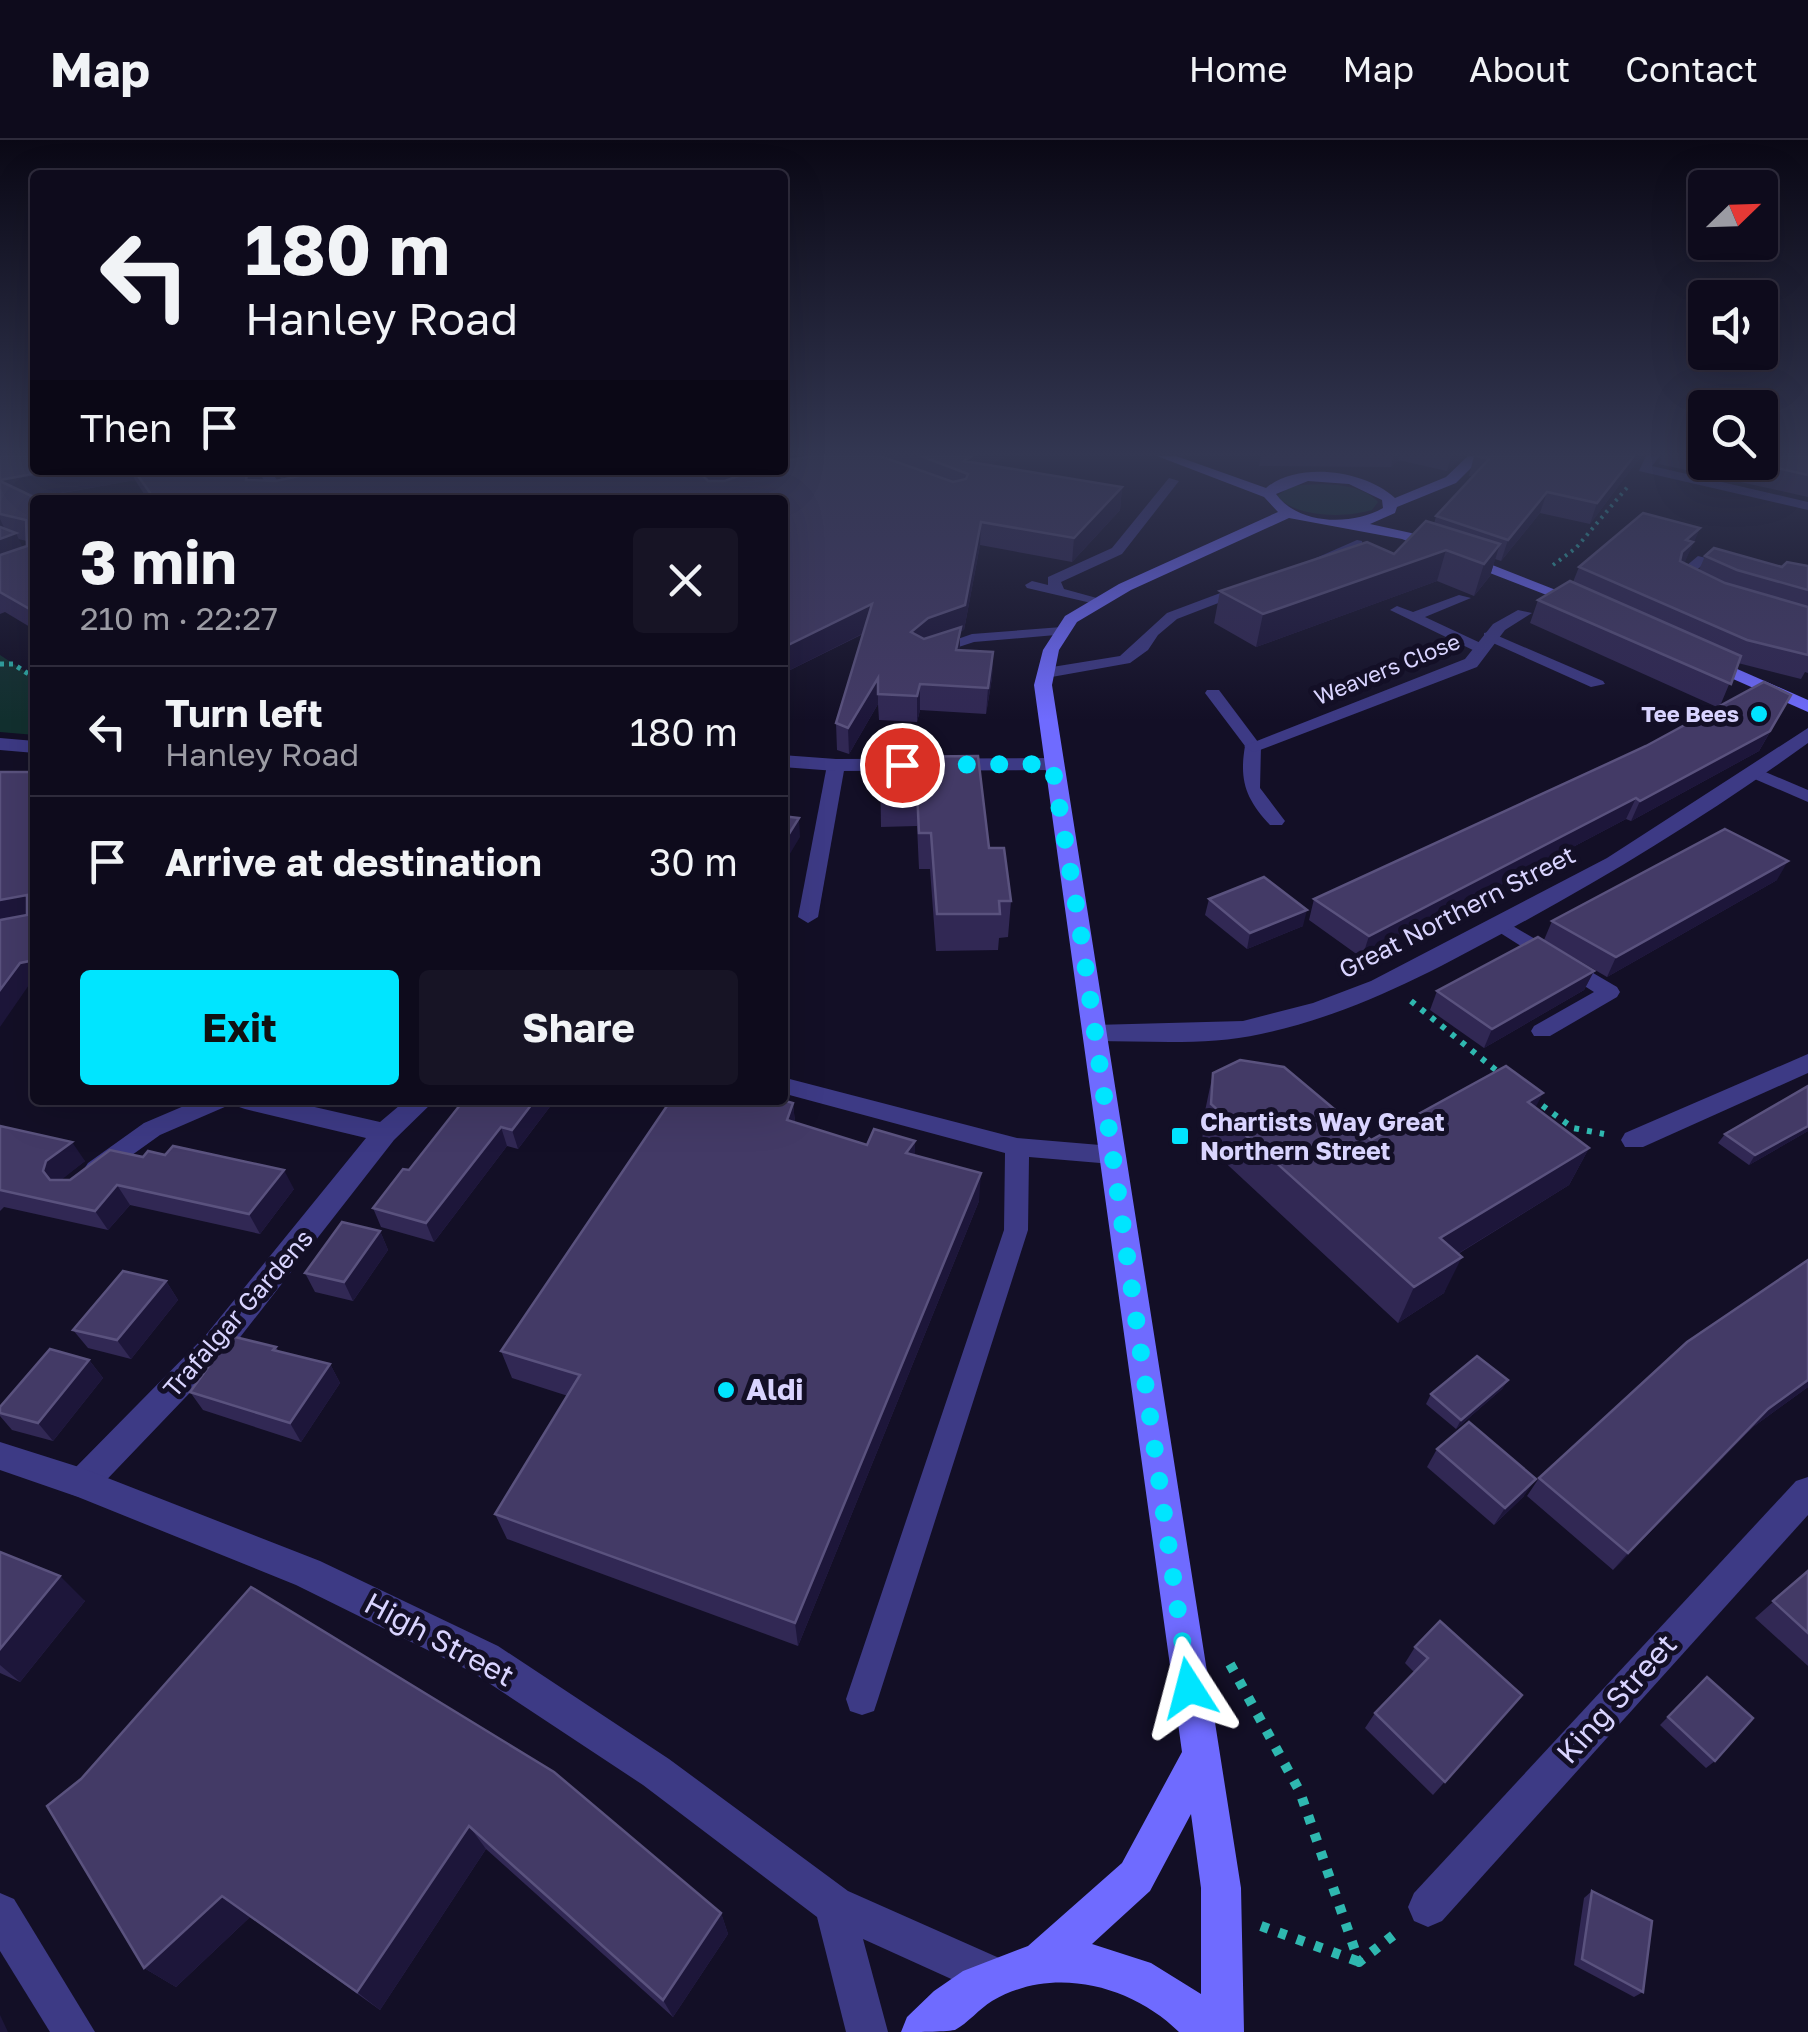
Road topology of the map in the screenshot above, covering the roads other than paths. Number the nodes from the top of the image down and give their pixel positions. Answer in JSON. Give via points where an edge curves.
{"nodes":[{"id":1,"x":1122,"y":544,"type":"edge"},
{"id":2,"x":1219,"y":544,"type":"edge"},
{"id":3,"x":1358,"y":544,"type":"edge"},
{"id":4,"x":1429,"y":544,"type":"edge"},
{"id":5,"x":1703,"y":559,"type":"edge"},
{"id":6,"x":1302,"y":566,"type":"edge"},
{"id":7,"x":1265,"y":580,"type":"edge"},
{"id":8,"x":1032,"y":585,"type":"dead end"},
{"id":9,"x":1059,"y":592,"type":"junction"},
{"id":10,"x":1702,"y":592,"type":"edge"},
{"id":11,"x":1561,"y":594,"type":"junction"},
{"id":12,"x":1464,"y":598,"type":"edge"},
{"id":13,"x":1098,"y":602,"type":"junction"},
{"id":14,"x":1595,"y":610,"type":"edge"},
{"id":15,"x":1062,"y":631,"type":"junction"},
{"id":16,"x":1486,"y":643,"type":"junction"},
{"id":17,"x":1679,"y":648,"type":"edge"},
{"id":18,"x":922,"y":656,"type":"edge"},
{"id":19,"x":1046,"y":674,"type":"junction"},
{"id":20,"x":1597,"y":684,"type":"dead end"},
{"id":21,"x":1212,"y":693,"type":"dead end"},
{"id":22,"x":1808,"y":707,"type":"edge"},
{"id":23,"x":1808,"y":734,"type":"edge"},
{"id":24,"x":0,"y":744,"type":"edge"},
{"id":25,"x":1253,"y":746,"type":"junction"},
{"id":26,"x":30,"y":747,"type":"edge"},
{"id":27,"x":788,"y":762,"type":"edge"},
{"id":28,"x":1052,"y":764,"type":"junction"},
{"id":29,"x":836,"y":765,"type":"junction"},
{"id":30,"x":1756,"y":772,"type":"junction"},
{"id":31,"x":1808,"y":797,"type":"edge"},
{"id":32,"x":1276,"y":821,"type":"dead end"},
{"id":33,"x":808,"y":917,"type":"dead end"},
{"id":34,"x":1501,"y":925,"type":"junction"},
{"id":35,"x":1542,"y":1031,"type":"dead end"},
{"id":36,"x":1094,"y":1034,"type":"junction"},
{"id":37,"x":1808,"y":1063,"type":"edge"},
{"id":38,"x":788,"y":1087,"type":"edge"},
{"id":39,"x":207,"y":1105,"type":"edge"},
{"id":40,"x":266,"y":1105,"type":"edge"},
{"id":41,"x":416,"y":1105,"type":"edge"},
{"id":42,"x":385,"y":1133,"type":"junction"},
{"id":43,"x":1634,"y":1140,"type":"road end"},
{"id":44,"x":1017,"y":1146,"type":"junction"},
{"id":45,"x":1112,"y":1155,"type":"junction"},
{"id":46,"x":82,"y":1180,"type":"edge"},
{"id":47,"x":0,"y":1456,"type":"edge"},
{"id":48,"x":82,"y":1483,"type":"junction"},
{"id":49,"x":1805,"y":1500,"type":"edge"},
{"id":50,"x":862,"y":1698,"type":"dead end"},
{"id":51,"x":1200,"y":1757,"type":"junction"},
{"id":52,"x":834,"y":1905,"type":"junction"},
{"id":53,"x":1428,"y":1908,"type":"road end"},
{"id":54,"x":0,"y":1913,"type":"edge"},
{"id":55,"x":1041,"y":1962,"type":"junction"},
{"id":56,"x":991,"y":1976,"type":"junction"},
{"id":57,"x":74,"y":2032,"type":"edge"},
{"id":58,"x":867,"y":2032,"type":"edge"},
{"id":59,"x":922,"y":2032,"type":"edge"},
{"id":60,"x":1210,"y":2032,"type":"edge"},
{"id":61,"x":1223,"y":2032,"type":"edge"}],
"edges":[{"from":1,"to":9,"type":"lane","via":[[1053,580]]},
{"from":2,"to":13,"type":"main road"},
{"from":3,"to":6,"type":"lane"},
{"from":4,"to":11,"type":"main road"},
{"from":5,"to":10,"type":"lane","via":[[1680,577]]},
{"from":7,"to":19,"type":"lane","via":[[1172,616],[1125,660]]},
{"from":8,"to":9,"type":"lane"},
{"from":9,"to":13,"type":"lane"},
{"from":11,"to":14,"type":"main road"},
{"from":11,"to":16,"type":"street","name":"Weavers Close","via":[[1506,622]]},
{"from":12,"to":16,"type":"lane","via":[[1405,614]]},
{"from":13,"to":15,"type":"main road"},
{"from":15,"to":18,"type":"lane","via":[[972,638]]},
{"from":15,"to":19,"type":"main road"},
{"from":16,"to":20,"type":"lane"},
{"from":16,"to":25,"type":"street","name":"Weavers Close","via":[[1471,663],[1453,671]]},
{"from":17,"to":22,"type":"main road"},
{"from":19,"to":28,"type":"main road"},
{"from":21,"to":25,"type":"lane"},
{"from":23,"to":30,"type":"street","name":"Great Northern Street"},
{"from":24,"to":26,"type":"street"},
{"from":25,"to":32,"type":"lane","via":[[1252,796]]},
{"from":27,"to":29,"type":"street"},
{"from":28,"to":29,"type":"street"},
{"from":28,"to":36,"type":"main road"},
{"from":29,"to":33,"type":"lane"},
{"from":30,"to":31,"type":"lane"},
{"from":30,"to":34,"type":"street","name":"Great Northern Street"},
{"from":34,"to":35,"type":"lane","via":[[1610,992]]},
{"from":34,"to":36,"type":"street","name":"Great Northern Street","via":[[1392,983],[1257,1028]]},
{"from":36,"to":45,"type":"main road"},
{"from":37,"to":43,"type":"street"},
{"from":38,"to":44,"type":"lane"},
{"from":39,"to":46,"type":"lane","via":[[152,1129]]},
{"from":40,"to":42,"type":"street"},
{"from":41,"to":42,"type":"street","name":"Trafalgar Gardens"},
{"from":42,"to":48,"type":"street","name":"Trafalgar Gardens","via":[[216,1346]]},
{"from":44,"to":45,"type":"lane"},
{"from":44,"to":50,"type":"lane","via":[[1016,1230]]},
{"from":45,"to":51,"type":"main road"},
{"from":47,"to":48,"type":"street","name":"High Street"},
{"from":48,"to":52,"type":"street","name":"High Street","via":[[308,1574],[485,1659],[656,1772]]},
{"from":49,"to":53,"type":"street","name":"King Street"},
{"from":51,"to":55,"type":"main road","via":[[1136,1876]]},
{"from":51,"to":61,"type":"main road","via":[[1222,1911]]},
{"from":52,"to":56,"type":"street","name":"High Street"},
{"from":52,"to":58,"type":"street"},
{"from":54,"to":57,"type":"street"},
{"from":55,"to":56,"type":"main road"},
{"from":55,"to":60,"type":"main road","via":[[1113,1968],[1171,1996]]},
{"from":56,"to":59,"type":"main road","via":[[950,2002]]}]}
